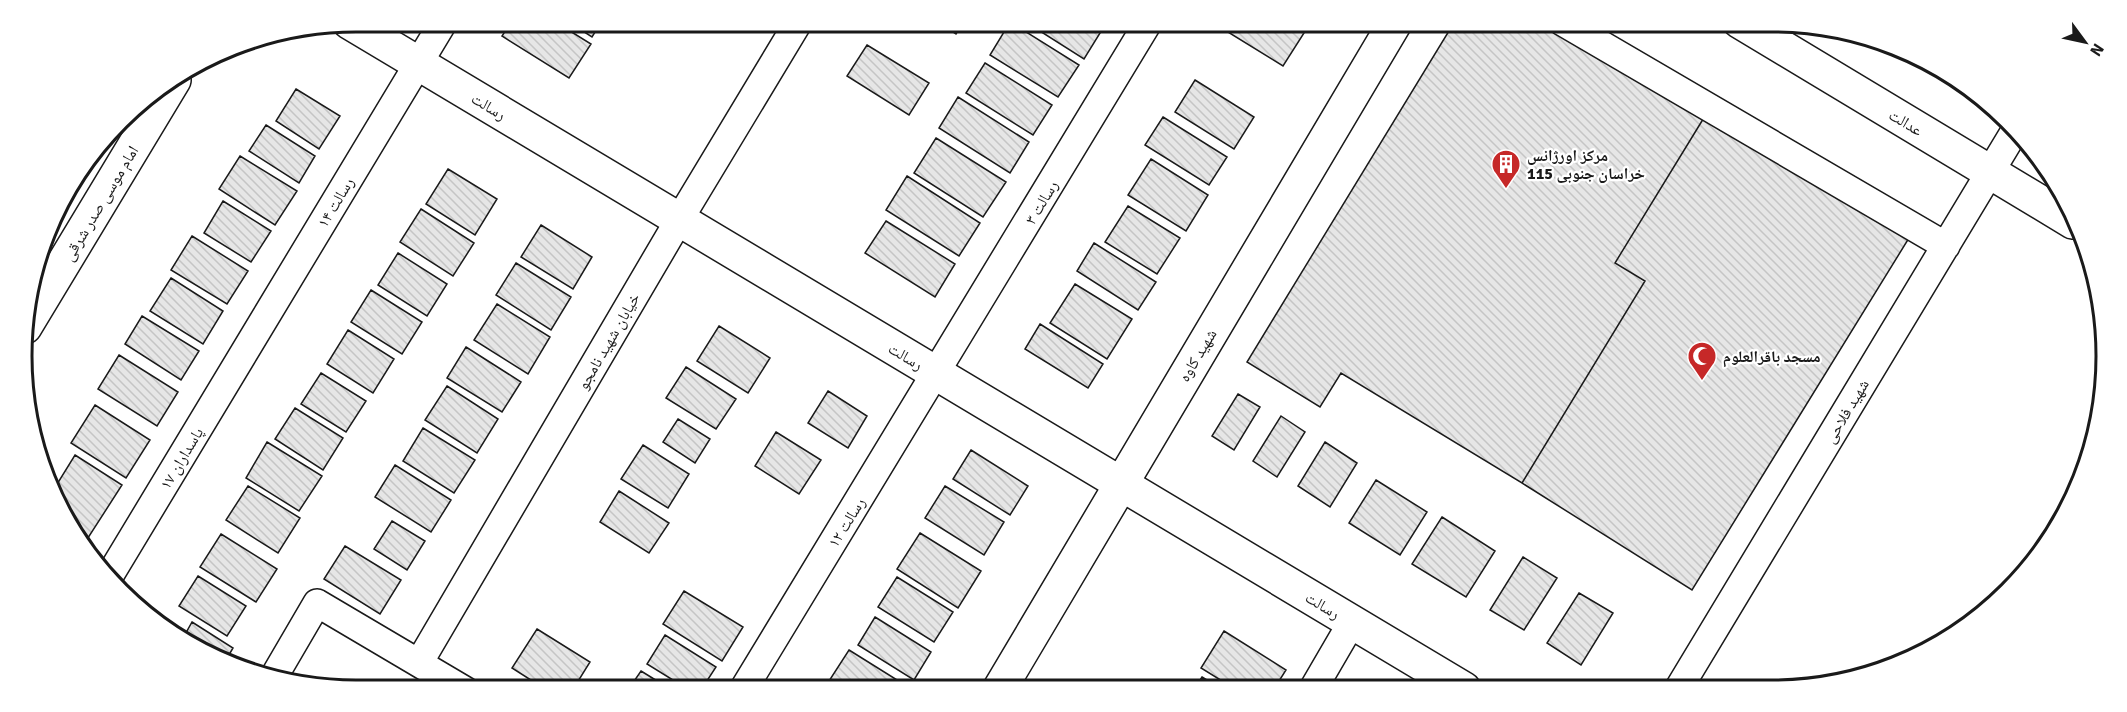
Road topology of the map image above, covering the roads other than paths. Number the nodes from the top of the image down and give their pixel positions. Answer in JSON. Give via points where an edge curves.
{"nodes":[{"id":1,"x":365,"y":32,"type":"edge"},
{"id":2,"x":437,"y":32,"type":"edge"},
{"id":3,"x":793,"y":32,"type":"edge"},
{"id":4,"x":1143,"y":32,"type":"edge"},
{"id":5,"x":1389,"y":32,"type":"edge"},
{"id":6,"x":1580,"y":32,"type":"edge"},
{"id":7,"x":1757,"y":32,"type":"edge"},
{"id":8,"x":418,"y":64,"type":"junction"},
{"id":9,"x":166,"y":93,"type":"edge"},
{"id":10,"x":2011,"y":138,"type":"edge"},
{"id":11,"x":1990,"y":172,"type":"junction"},
{"id":12,"x":2064,"y":217,"type":"edge"},
{"id":13,"x":680,"y":220,"type":"junction"},
{"id":14,"x":1946,"y":246,"type":"junction"},
{"id":15,"x":35,"y":311,"type":"edge"},
{"id":16,"x":251,"y":341,"type":"joint"},
{"id":17,"x":937,"y":374,"type":"junction"},
{"id":18,"x":1121,"y":484,"type":"junction"},
{"id":19,"x":113,"y":571,"type":"edge"},
{"id":20,"x":1352,"y":622,"type":"junction"},
{"id":21,"x":419,"y":663,"type":"junction"},
{"id":22,"x":278,"y":670,"type":"edge"},
{"id":23,"x":448,"y":680,"type":"edge"},
{"id":24,"x":749,"y":680,"type":"edge"},
{"id":25,"x":1005,"y":680,"type":"edge"},
{"id":26,"x":1318,"y":680,"type":"edge"},
{"id":27,"x":1449,"y":680,"type":"edge"},
{"id":28,"x":1684,"y":680,"type":"edge"}],
"edges":[{"from":1,"to":8,"type":"street","name":"رسالت"},
{"from":2,"to":8,"type":"street","name":"رسالت ۱۴"},
{"from":3,"to":13,"type":"street","name":"خیابان شهید نامجو"},
{"from":4,"to":17,"type":"street","name":"رسالت ۳"},
{"from":5,"to":18,"type":"street","name":"شهید کاوه"},
{"from":6,"to":14,"type":"street"},
{"from":7,"to":11,"type":"street","name":"عدالت"},
{"from":8,"to":13,"type":"street","name":"رسالت"},
{"from":8,"to":16,"type":"street","name":"رسالت ۱۴"},
{"from":9,"to":15,"type":"street","name":"امام موسی صدر شرقی"},
{"from":10,"to":11,"type":"street","name":"شهید فلاحی"},
{"from":11,"to":12,"type":"street","name":"عدالت"},
{"from":11,"to":14,"type":"street","name":"شهید فلاحی"},
{"from":13,"to":17,"type":"street","name":"رسالت"},
{"from":13,"to":21,"type":"street","name":"خیابان شهید نامجو"},
{"from":14,"to":28,"type":"street","name":"شهید فلاحی"},
{"from":16,"to":19,"type":"street","name":"پاسداران ۱۷"},
{"from":17,"to":18,"type":"street","name":"رسالت"},
{"from":17,"to":24,"type":"street","name":"رسالت ۱۲"},
{"from":18,"to":20,"type":"street","name":"رسالت"},
{"from":18,"to":25,"type":"street","name":"شهید کاوه"},
{"from":20,"to":26,"type":"street"},
{"from":20,"to":27,"type":"street","name":"رسالت"},
{"from":21,"to":22,"type":"street","via":[[317,603]]},
{"from":21,"to":23,"type":"street"}]}
